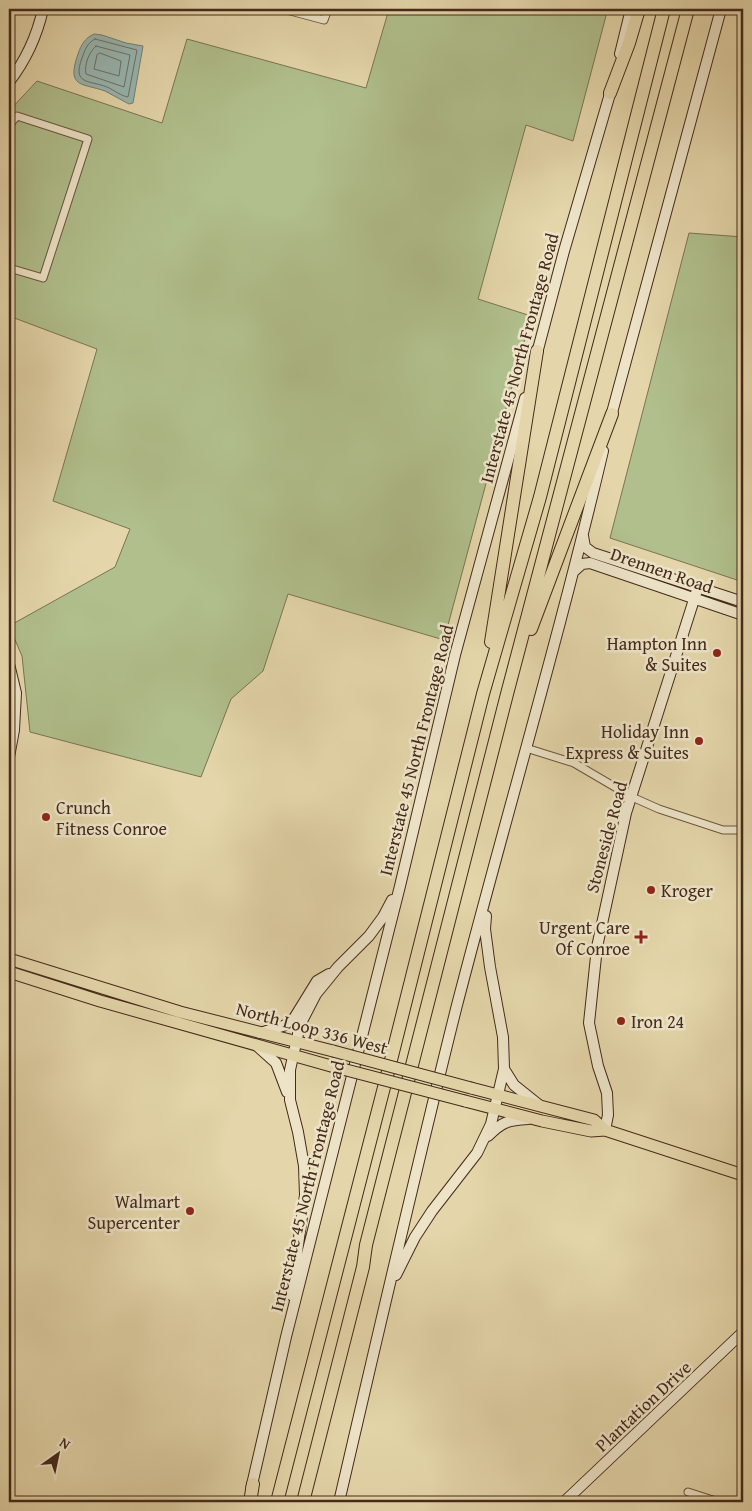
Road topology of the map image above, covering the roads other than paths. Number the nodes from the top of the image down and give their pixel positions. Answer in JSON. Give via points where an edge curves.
{"nodes":[{"id":1,"x":42,"y":9,"type":"edge"},
{"id":2,"x":284,"y":9,"type":"edge"},
{"id":3,"x":328,"y":9,"type":"edge"},
{"id":4,"x":631,"y":9,"type":"edge"},
{"id":5,"x":639,"y":9,"type":"edge"},
{"id":6,"x":664,"y":9,"type":"edge"},
{"id":7,"x":688,"y":9,"type":"edge"},
{"id":8,"x":722,"y":9,"type":"edge"},
{"id":9,"x":9,"y":82,"type":"edge"},
{"id":10,"x":610,"y":93,"type":"junction"},
{"id":11,"x":9,"y":125,"type":"edge"},
{"id":12,"x":9,"y":268,"type":"edge"},
{"id":13,"x":537,"y":351,"type":"junction"},
{"id":14,"x":612,"y":414,"type":"junction"},
{"id":15,"x":583,"y":535,"type":"junction"},
{"id":16,"x":573,"y":573,"type":"junction"},
{"id":17,"x":698,"y":587,"type":"junction"},
{"id":18,"x":694,"y":598,"type":"junction"},
{"id":19,"x":743,"y":602,"type":"edge"},
{"id":20,"x":743,"y":615,"type":"edge"},
{"id":21,"x":9,"y":664,"type":"edge"},
{"id":22,"x":482,"y":694,"type":"junction"},
{"id":23,"x":507,"y":694,"type":"junction"},
{"id":24,"x":526,"y":748,"type":"junction"},
{"id":25,"x":9,"y":758,"type":"edge"},
{"id":26,"x":632,"y":797,"type":"junction"},
{"id":27,"x":743,"y":830,"type":"edge"},
{"id":28,"x":400,"y":886,"type":"junction"},
{"id":29,"x":488,"y":892,"type":"junction"},
{"id":30,"x":9,"y":959,"type":"edge"},
{"id":31,"x":338,"y":967,"type":"junction"},
{"id":32,"x":9,"y":972,"type":"edge"},
{"id":33,"x":259,"y":1033,"type":"junction"},
{"id":34,"x":296,"y":1041,"type":"junction"},
{"id":35,"x":255,"y":1045,"type":"junction"},
{"id":36,"x":293,"y":1056,"type":"junction"},
{"id":37,"x":504,"y":1069,"type":"junction"},
{"id":38,"x":498,"y":1095,"type":"junction"},
{"id":39,"x":290,"y":1100,"type":"junction"},
{"id":40,"x":539,"y":1105,"type":"junction"},
{"id":41,"x":495,"y":1108,"type":"junction"},
{"id":42,"x":532,"y":1118,"type":"junction"},
{"id":43,"x":605,"y":1130,"type":"junction"},
{"id":44,"x":485,"y":1138,"type":"junction"},
{"id":45,"x":743,"y":1175,"type":"edge"},
{"id":46,"x":390,"y":1283,"type":"junction"},
{"id":47,"x":743,"y":1332,"type":"edge"},
{"id":48,"x":286,"y":1337,"type":"junction"},
{"id":49,"x":253,"y":1484,"type":"joint"},
{"id":50,"x":688,"y":1492,"type":"dead end"},
{"id":51,"x":249,"y":1502,"type":"edge"},
{"id":52,"x":276,"y":1502,"type":"edge"},
{"id":53,"x":303,"y":1502,"type":"edge"},
{"id":54,"x":339,"y":1502,"type":"edge"},
{"id":55,"x":564,"y":1502,"type":"edge"},
{"id":56,"x":719,"y":1502,"type":"edge"}],
"edges":[{"from":1,"to":9,"type":"main road","via":[[29,51]]},
{"from":2,"to":3,"type":"street","via":[[324,20]]},
{"from":4,"to":10,"type":"main road","name":"Interstate 45 North Frontage Road"},
{"from":5,"to":10,"type":"highway"},
{"from":6,"to":22,"type":"highway","via":[[540,497]]},
{"from":7,"to":23,"type":"highway"},
{"from":8,"to":14,"type":"main road"},
{"from":10,"to":13,"type":"main road","name":"Interstate 45 North Frontage Road"},
{"from":11,"to":12,"type":"street","via":[[17,116],[88,139],[43,278]]},
{"from":13,"to":22,"type":"highway"},
{"from":13,"to":28,"type":"main road","name":"Interstate 45 North Frontage Road","via":[[455,655]]},
{"from":14,"to":15,"type":"main road"},
{"from":14,"to":23,"type":"highway"},
{"from":15,"to":16,"type":"main road"},
{"from":15,"to":17,"type":"main road","name":"Drennen Road","via":[[585,547],[593,553]]},
{"from":16,"to":18,"type":"main road","name":"Drennen Road","via":[[582,564],[590,562]]},
{"from":16,"to":24,"type":"main road"},
{"from":17,"to":18,"type":"main road","name":"Stoneside Road"},
{"from":17,"to":19,"type":"main road","name":"Drennen Road"},
{"from":18,"to":20,"type":"main road","name":"Drennen Road"},
{"from":18,"to":26,"type":"main road","name":"Stoneside Road"},
{"from":21,"to":25,"type":"main road","via":[[16,693]]},
{"from":22,"to":52,"type":"highway"},
{"from":23,"to":53,"type":"highway"},
{"from":24,"to":26,"type":"street","via":[[574,763]]},
{"from":24,"to":29,"type":"main road"},
{"from":26,"to":27,"type":"street","via":[[723,830]]},
{"from":26,"to":43,"type":"main road","name":"Stoneside Road","via":[[620,833],[600,931],[589,1015],[598,1066],[607,1093]]},
{"from":28,"to":31,"type":"main road","via":[[369,936]]},
{"from":28,"to":48,"type":"main road","name":"Interstate 45 North Frontage Road"},
{"from":29,"to":37,"type":"main road","via":[[485,929],[503,1037]]},
{"from":29,"to":46,"type":"main road"},
{"from":30,"to":33,"type":"main road","name":"North Loop 336 West"},
{"from":31,"to":33,"type":"main road","via":[[318,981],[293,1020]]},
{"from":31,"to":34,"type":"main road","via":[[308,1008]]},
{"from":32,"to":35,"type":"main road","name":"North Loop 336 West"},
{"from":33,"to":34,"type":"main road","name":"North Loop 336 West"},
{"from":34,"to":36,"type":"main road"},
{"from":34,"to":38,"type":"main road","name":"North Loop 336 West","bridge":true},
{"from":35,"to":36,"type":"main road","name":"North Loop 336 West"},
{"from":35,"to":39,"type":"main road","via":[[276,1063]]},
{"from":36,"to":39,"type":"main road"},
{"from":36,"to":41,"type":"main road","name":"North Loop 336 West","bridge":true},
{"from":37,"to":38,"type":"main road"},
{"from":37,"to":40,"type":"main road","via":[[514,1085]]},
{"from":38,"to":40,"type":"main road","name":"North Loop 336 West"},
{"from":38,"to":41,"type":"main road"},
{"from":39,"to":48,"type":"main road","via":[[304,1166],[305,1195]]},
{"from":40,"to":43,"type":"main road","name":"North Loop 336 West","via":[[594,1120]]},
{"from":41,"to":42,"type":"main road","name":"North Loop 336 West"},
{"from":41,"to":44,"type":"main road"},
{"from":42,"to":43,"type":"main road","name":"North Loop 336 West","via":[[591,1131]]},
{"from":42,"to":44,"type":"main road","via":[[505,1122]]},
{"from":43,"to":45,"type":"main road","name":"North Loop 336 West"},
{"from":44,"to":46,"type":"main road","via":[[432,1211]]},
{"from":46,"to":54,"type":"main road"},
{"from":47,"to":55,"type":"main road","name":"Plantation Drive"},
{"from":48,"to":49,"type":"main road","name":"Interstate 45 North Frontage Road"},
{"from":49,"to":51,"type":"highway"},
{"from":50,"to":56,"type":"street"}]}
